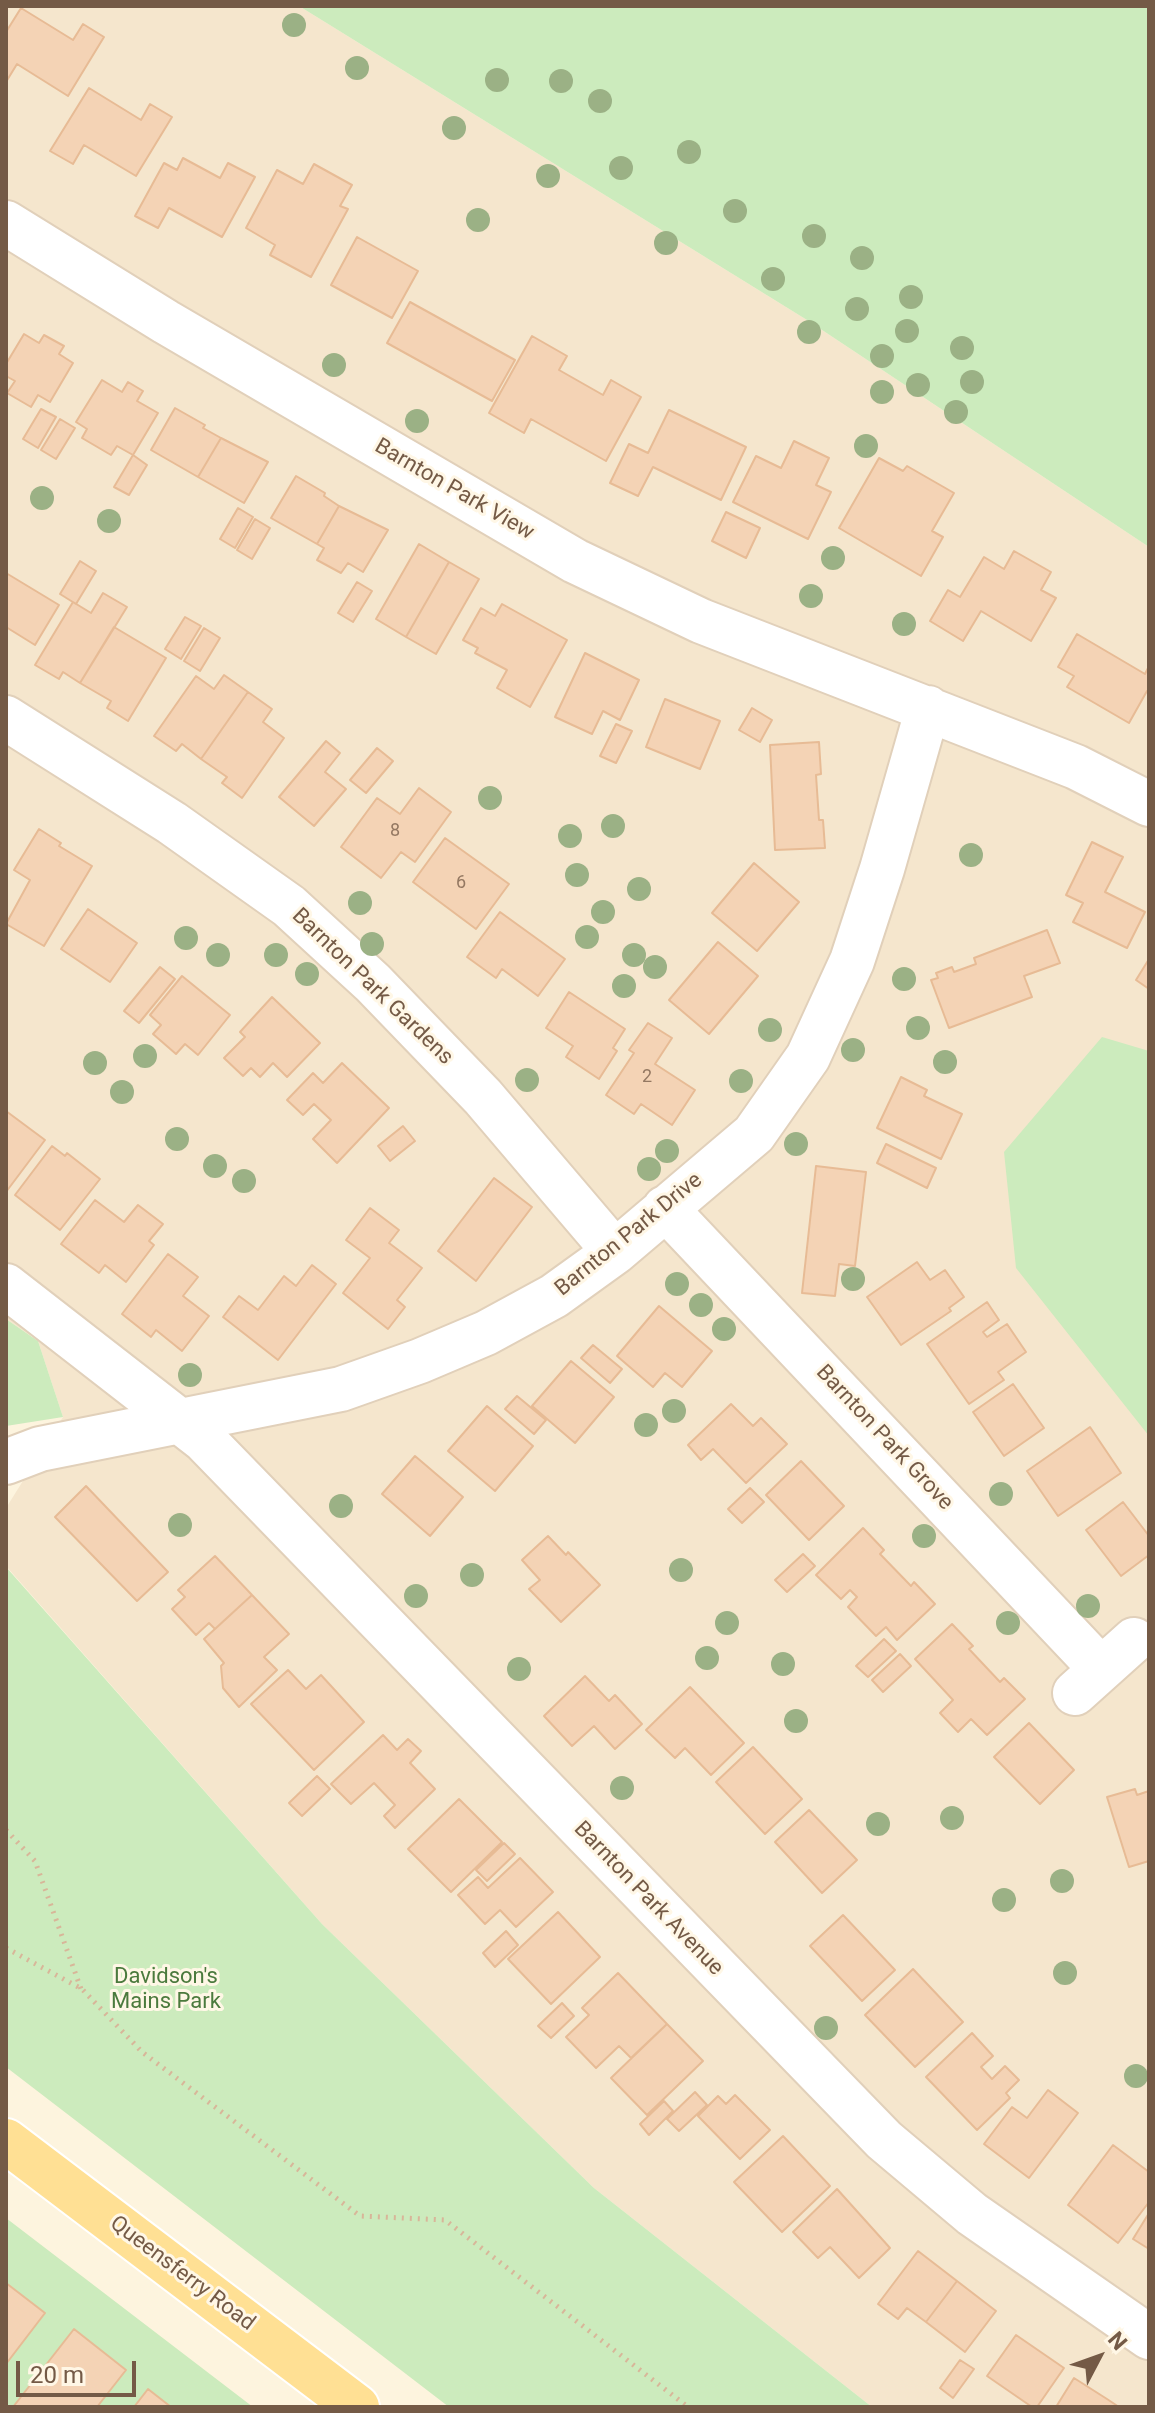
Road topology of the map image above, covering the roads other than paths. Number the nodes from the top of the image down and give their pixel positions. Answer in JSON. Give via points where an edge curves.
{"nodes":[{"id":1,"x":6,"y":223,"type":"edge"},
{"id":2,"x":928,"y":708,"type":"junction"},
{"id":3,"x":6,"y":718,"type":"edge"},
{"id":4,"x":1149,"y":804,"type":"edge"},
{"id":5,"x":665,"y":1208,"type":"junction"},
{"id":6,"x":615,"y":1252,"type":"junction"},
{"id":7,"x":6,"y":1286,"type":"edge"},
{"id":8,"x":181,"y":1421,"type":"junction"},
{"id":9,"x":6,"y":1462,"type":"edge"},
{"id":10,"x":1134,"y":1640,"type":"dead end"},
{"id":11,"x":6,"y":2141,"type":"edge"},
{"id":12,"x":1149,"y":2337,"type":"edge"},
{"id":13,"x":357,"y":2407,"type":"edge"}],
"edges":[{"from":1,"to":2,"type":"street","name":"Barnton Park View","via":[[575,561],[701,621]]},
{"from":2,"to":4,"type":"street","via":[[1076,767]]},
{"from":2,"to":5,"type":"street","name":"Barnton Park Drive","via":[[852,961],[808,1057],[754,1134]]},
{"from":3,"to":6,"type":"street","name":"Barnton Park Gardens","via":[[172,823],[289,906],[373,983],[483,1097]]},
{"from":5,"to":6,"type":"street","name":"Barnton Park Drive"},
{"from":5,"to":10,"type":"street","name":"Barnton Park Grove","via":[[1088,1681]]},
{"from":6,"to":8,"type":"street","name":"Barnton Park Drive","via":[[554,1296],[420,1361],[341,1389]]},
{"from":7,"to":8,"type":"street","name":"Barnton Park Avenue"},
{"from":8,"to":9,"type":"street","name":"Barnton Park Drive","via":[[40,1449]]},
{"from":8,"to":12,"type":"street","name":"Barnton Park Avenue","via":[[884,2140],[972,2214]]},
{"from":11,"to":13,"type":"main road","name":"Queensferry Road"}]}
